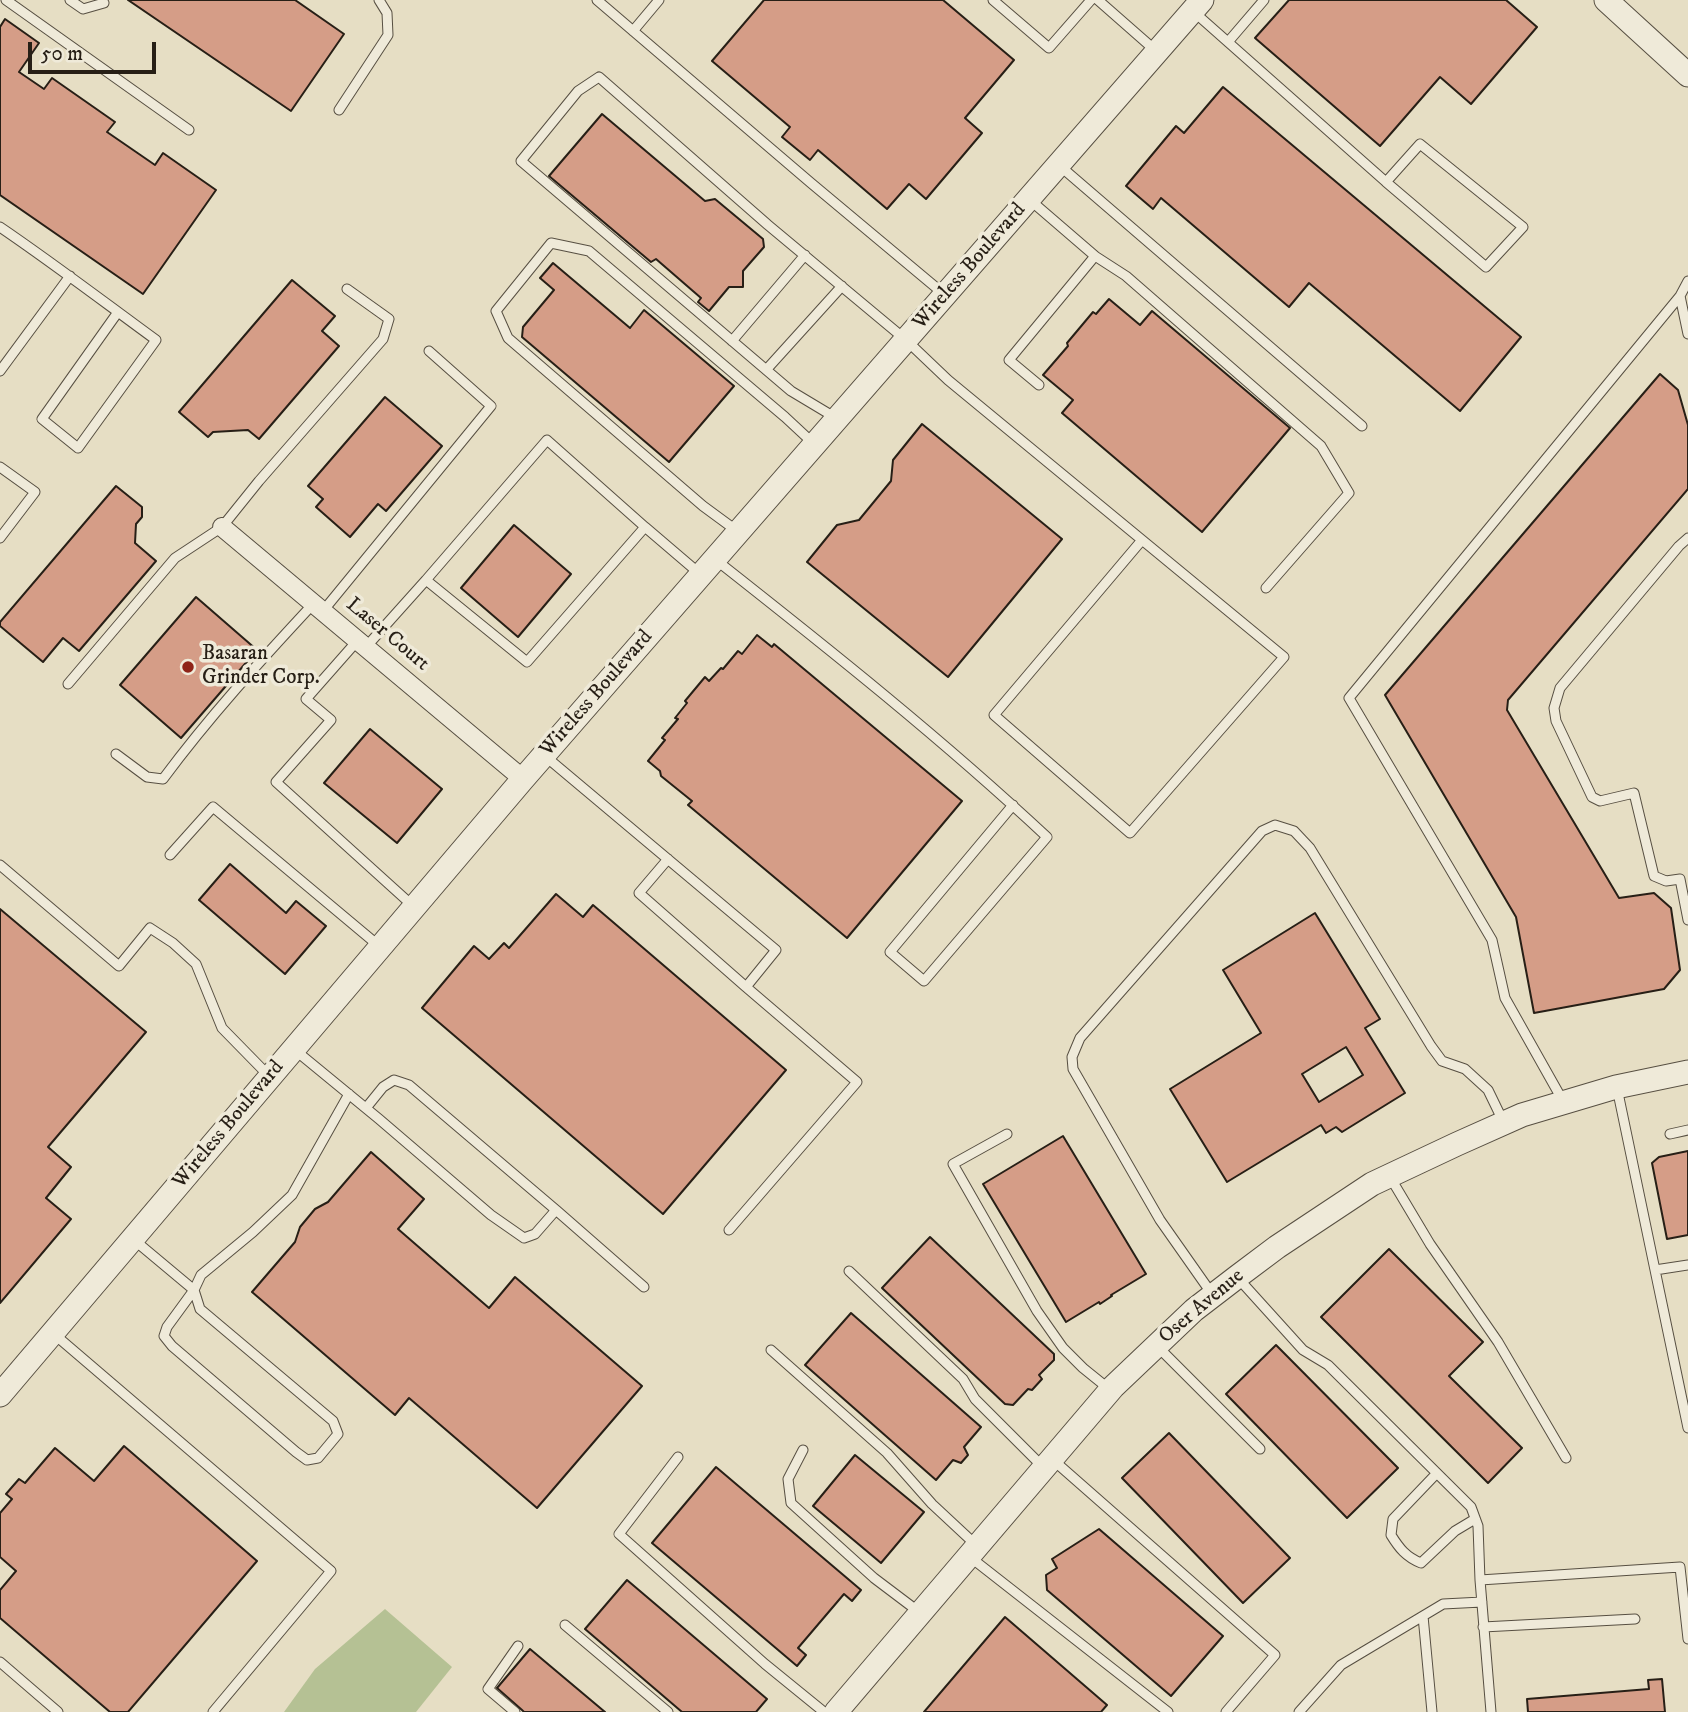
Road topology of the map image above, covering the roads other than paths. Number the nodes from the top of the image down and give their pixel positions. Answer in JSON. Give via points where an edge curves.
{"nodes":[{"id":1,"x":6,"y":0,"type":"edge"},
{"id":2,"x":70,"y":0,"type":"edge"},
{"id":3,"x":379,"y":0,"type":"edge"},
{"id":4,"x":597,"y":0,"type":"edge"},
{"id":5,"x":659,"y":0,"type":"edge"},
{"id":6,"x":993,"y":0,"type":"edge"},
{"id":7,"x":1091,"y":0,"type":"edge"},
{"id":8,"x":1098,"y":0,"type":"edge"},
{"id":9,"x":1264,"y":0,"type":"edge"},
{"id":10,"x":1612,"y":2,"type":"edge"},
{"id":11,"x":104,"y":3,"type":"dead end"},
{"id":12,"x":1198,"y":5,"type":"edge"},
{"id":13,"x":633,"y":31,"type":"junction"},
{"id":14,"x":1228,"y":41,"type":"junction"},
{"id":15,"x":1157,"y":52,"type":"junction"},
{"id":16,"x":1688,"y":75,"type":"edge"},
{"id":17,"x":339,"y":110,"type":"dead end"},
{"id":18,"x":189,"y":130,"type":"dead end"},
{"id":19,"x":1059,"y":165,"type":"junction"},
{"id":20,"x":1387,"y":182,"type":"junction"},
{"id":21,"x":1029,"y":199,"type":"junction"},
{"id":22,"x":0,"y":227,"type":"edge"},
{"id":23,"x":805,"y":256,"type":"junction"},
{"id":24,"x":1095,"y":256,"type":"junction"},
{"id":25,"x":69,"y":276,"type":"junction"},
{"id":26,"x":1688,"y":281,"type":"edge"},
{"id":27,"x":842,"y":286,"type":"junction"},
{"id":28,"x":347,"y":289,"type":"dead end"},
{"id":29,"x":945,"y":295,"type":"junction"},
{"id":30,"x":1681,"y":296,"type":"junction"},
{"id":31,"x":118,"y":312,"type":"junction"},
{"id":32,"x":1688,"y":334,"type":"edge"},
{"id":33,"x":906,"y":340,"type":"junction"},
{"id":34,"x":732,"y":341,"type":"junction"},
{"id":35,"x":429,"y":351,"type":"dead end"},
{"id":36,"x":766,"y":370,"type":"junction"},
{"id":37,"x":0,"y":371,"type":"edge"},
{"id":38,"x":1039,"y":386,"type":"dead end"},
{"id":39,"x":837,"y":419,"type":"junction"},
{"id":40,"x":1362,"y":426,"type":"dead end"},
{"id":41,"x":815,"y":445,"type":"junction"},
{"id":42,"x":0,"y":467,"type":"edge"},
{"id":43,"x":222,"y":527,"type":"junction"},
{"id":44,"x":645,"y":527,"type":"junction"},
{"id":45,"x":738,"y":532,"type":"junction"},
{"id":46,"x":0,"y":538,"type":"edge"},
{"id":47,"x":1688,"y":538,"type":"edge"},
{"id":48,"x":1142,"y":540,"type":"junction"},
{"id":49,"x":708,"y":567,"type":"junction"},
{"id":50,"x":426,"y":580,"type":"junction"},
{"id":51,"x":1266,"y":589,"type":"dead end"},
{"id":52,"x":318,"y":607,"type":"junction"},
{"id":53,"x":362,"y":644,"type":"junction"},
{"id":54,"x":68,"y":684,"type":"dead end"},
{"id":55,"x":116,"y":754,"type":"dead end"},
{"id":56,"x":544,"y":755,"type":"junction"},
{"id":57,"x":523,"y":779,"type":"junction"},
{"id":58,"x":1013,"y":805,"type":"junction"},
{"id":59,"x":170,"y":855,"type":"dead end"},
{"id":60,"x":668,"y":859,"type":"junction"},
{"id":61,"x":0,"y":865,"type":"edge"},
{"id":62,"x":1684,"y":878,"type":"edge"},
{"id":63,"x":415,"y":907,"type":"junction"},
{"id":64,"x":1688,"y":920,"type":"edge"},
{"id":65,"x":380,"y":947,"type":"junction"},
{"id":66,"x":746,"y":987,"type":"junction"},
{"id":67,"x":294,"y":1049,"type":"junction"},
{"id":68,"x":1688,"y":1072,"type":"edge"},
{"id":69,"x":270,"y":1077,"type":"junction"},
{"id":70,"x":1616,"y":1087,"type":"junction"},
{"id":71,"x":349,"y":1094,"type":"junction"},
{"id":72,"x":1563,"y":1102,"type":"junction"},
{"id":73,"x":366,"y":1108,"type":"junction"},
{"id":74,"x":1504,"y":1123,"type":"junction"},
{"id":75,"x":1688,"y":1130,"type":"edge"},
{"id":76,"x":1007,"y":1134,"type":"dead end"},
{"id":77,"x":1670,"y":1134,"type":"dead end"},
{"id":78,"x":1390,"y":1176,"type":"junction"},
{"id":79,"x":556,"y":1210,"type":"junction"},
{"id":80,"x":729,"y":1230,"type":"dead end"},
{"id":81,"x":133,"y":1239,"type":"junction"},
{"id":82,"x":1688,"y":1265,"type":"edge"},
{"id":83,"x":1655,"y":1270,"type":"junction"},
{"id":84,"x":849,"y":1271,"type":"dead end"},
{"id":85,"x":1237,"y":1277,"type":"junction"},
{"id":86,"x":645,"y":1287,"type":"dead end"},
{"id":87,"x":194,"y":1290,"type":"junction"},
{"id":88,"x":1213,"y":1296,"type":"junction"},
{"id":89,"x":53,"y":1333,"type":"junction"},
{"id":90,"x":1156,"y":1345,"type":"junction"},
{"id":91,"x":771,"y":1350,"type":"dead end"},
{"id":92,"x":1110,"y":1390,"type":"junction"},
{"id":93,"x":0,"y":1395,"type":"edge"},
{"id":94,"x":1688,"y":1428,"type":"edge"},
{"id":95,"x":1260,"y":1449,"type":"dead end"},
{"id":96,"x":803,"y":1450,"type":"dead end"},
{"id":97,"x":678,"y":1457,"type":"dead end"},
{"id":98,"x":1566,"y":1458,"type":"dead end"},
{"id":99,"x":1048,"y":1463,"type":"junction"},
{"id":100,"x":1437,"y":1473,"type":"junction"},
{"id":101,"x":1475,"y":1519,"type":"junction"},
{"id":102,"x":973,"y":1551,"type":"junction"},
{"id":103,"x":1480,"y":1580,"type":"junction"},
{"id":104,"x":1482,"y":1602,"type":"junction"},
{"id":105,"x":920,"y":1613,"type":"junction"},
{"id":106,"x":1423,"y":1616,"type":"junction"},
{"id":107,"x":1635,"y":1619,"type":"dead end"},
{"id":108,"x":565,"y":1625,"type":"dead end"},
{"id":109,"x":1483,"y":1627,"type":"junction"},
{"id":110,"x":1688,"y":1639,"type":"edge"},
{"id":111,"x":518,"y":1646,"type":"dead end"},
{"id":112,"x":0,"y":1662,"type":"edge"},
{"id":113,"x":835,"y":1711,"type":"edge"},
{"id":114,"x":58,"y":1712,"type":"edge"},
{"id":115,"x":214,"y":1712,"type":"edge"},
{"id":116,"x":515,"y":1712,"type":"edge"},
{"id":117,"x":668,"y":1712,"type":"edge"},
{"id":118,"x":1168,"y":1712,"type":"edge"},
{"id":119,"x":1226,"y":1712,"type":"edge"},
{"id":120,"x":1299,"y":1712,"type":"edge"},
{"id":121,"x":1432,"y":1712,"type":"edge"},
{"id":122,"x":1491,"y":1712,"type":"edge"}],
"edges":[{"from":1,"to":18,"type":"lane"},
{"from":2,"to":11,"type":"lane","via":[[83,9]]},
{"from":3,"to":17,"type":"lane","via":[[387,13],[388,35]]},
{"from":4,"to":13,"type":"lane"},
{"from":5,"to":13,"type":"lane"},
{"from":6,"to":7,"type":"lane","via":[[1049,48]]},
{"from":8,"to":15,"type":"lane"},
{"from":9,"to":14,"type":"lane"},
{"from":10,"to":16,"type":"street"},
{"from":12,"to":14,"type":"lane"},
{"from":12,"to":15,"type":"street","name":"Wireless Boulevard"},
{"from":13,"to":29,"type":"lane"},
{"from":14,"to":20,"type":"lane"},
{"from":15,"to":19,"type":"street","name":"Wireless Boulevard"},
{"from":19,"to":21,"type":"street","name":"Wireless Boulevard"},
{"from":19,"to":40,"type":"lane"},
{"from":20,"to":20,"type":"lane","via":[[1420,144],[1523,228],[1486,267]]},
{"from":21,"to":24,"type":"lane"},
{"from":21,"to":29,"type":"street","name":"Wireless Boulevard"},
{"from":22,"to":25,"type":"lane"},
{"from":23,"to":27,"type":"lane"},
{"from":23,"to":34,"type":"lane"},
{"from":23,"to":34,"type":"lane","via":[[599,77],[578,92],[521,161]]},
{"from":24,"to":38,"type":"lane","via":[[1009,360]]},
{"from":24,"to":51,"type":"lane","via":[[1126,276],[1321,446],[1349,493]]},
{"from":25,"to":31,"type":"lane"},
{"from":25,"to":37,"type":"lane"},
{"from":26,"to":30,"type":"lane"},
{"from":27,"to":33,"type":"lane"},
{"from":27,"to":36,"type":"lane"},
{"from":28,"to":43,"type":"lane","via":[[389,319],[383,339]]},
{"from":29,"to":33,"type":"street","name":"Wireless Boulevard"},
{"from":30,"to":32,"type":"lane"},
{"from":30,"to":72,"type":"lane","via":[[1349,698],[1493,940],[1505,998]]},
{"from":31,"to":31,"type":"lane","via":[[156,340],[78,448],[42,419]]},
{"from":33,"to":39,"type":"street","name":"Wireless Boulevard"},
{"from":33,"to":48,"type":"lane"},
{"from":34,"to":36,"type":"lane"},
{"from":35,"to":52,"type":"lane","via":[[491,406]]},
{"from":36,"to":39,"type":"lane"},
{"from":39,"to":41,"type":"street","name":"Wireless Boulevard"},
{"from":41,"to":45,"type":"street","name":"Wireless Boulevard"},
{"from":41,"to":45,"type":"lane","via":[[589,251],[551,243],[496,311],[508,338]]},
{"from":42,"to":46,"type":"lane","via":[[35,492]]},
{"from":43,"to":52,"type":"street","name":"Laser Court"},
{"from":43,"to":54,"type":"lane","via":[[175,558]]},
{"from":44,"to":49,"type":"lane"},
{"from":44,"to":50,"type":"lane","via":[[527,662]]},
{"from":44,"to":50,"type":"lane","via":[[547,440]]},
{"from":45,"to":49,"type":"street","name":"Wireless Boulevard"},
{"from":47,"to":62,"type":"lane","via":[[1560,688],[1554,708],[1556,722],[1592,797],[1600,801],[1634,793],[1654,876],[1666,881]]},
{"from":48,"to":48,"type":"lane","via":[[1284,657],[1130,833],[994,715]]},
{"from":49,"to":56,"type":"street","name":"Wireless Boulevard"},
{"from":49,"to":58,"type":"lane","via":[[837,655]]},
{"from":50,"to":53,"type":"lane"},
{"from":52,"to":53,"type":"street","name":"Laser Court"},
{"from":52,"to":55,"type":"lane","via":[[277,643],[163,779],[147,777]]},
{"from":53,"to":57,"type":"street","name":"Laser Court"},
{"from":53,"to":63,"type":"lane","via":[[306,699],[331,720],[276,782]]},
{"from":56,"to":57,"type":"street","name":"Wireless Boulevard"},
{"from":56,"to":60,"type":"lane"},
{"from":57,"to":63,"type":"street","name":"Wireless Boulevard"},
{"from":58,"to":58,"type":"lane","via":[[1048,837],[925,981],[890,952]]},
{"from":59,"to":65,"type":"lane","via":[[213,807]]},
{"from":60,"to":66,"type":"lane","via":[[639,893]]},
{"from":60,"to":66,"type":"lane","via":[[776,950]]},
{"from":61,"to":69,"type":"lane","via":[[119,966],[150,928],[173,943],[196,964],[222,1028]]},
{"from":62,"to":64,"type":"lane"},
{"from":63,"to":65,"type":"street","name":"Wireless Boulevard"},
{"from":65,"to":67,"type":"street","name":"Wireless Boulevard"},
{"from":66,"to":80,"type":"lane","via":[[858,1082]]},
{"from":67,"to":69,"type":"street","name":"Wireless Boulevard"},
{"from":67,"to":71,"type":"lane"},
{"from":68,"to":70,"type":"street","name":"Oser Avenue"},
{"from":69,"to":81,"type":"street","name":"Wireless Boulevard"},
{"from":70,"to":72,"type":"street","name":"Oser Avenue"},
{"from":70,"to":83,"type":"lane"},
{"from":71,"to":73,"type":"lane"},
{"from":71,"to":87,"type":"lane","via":[[292,1195],[201,1275]]},
{"from":72,"to":74,"type":"street","name":"Oser Avenue"},
{"from":73,"to":79,"type":"lane","via":[[524,1238],[535,1234]]},
{"from":73,"to":79,"type":"lane","via":[[394,1080],[409,1085]]},
{"from":74,"to":78,"type":"street","name":"Oser Avenue"},
{"from":74,"to":88,"type":"lane","via":[[1488,1090],[1465,1069],[1442,1061],[1431,1046],[1310,848],[1294,831],[1275,825],[1262,831],[1080,1038],[1072,1057],[1073,1069],[1160,1220]]},
{"from":75,"to":77,"type":"lane"},
{"from":76,"to":92,"type":"lane","via":[[953,1164],[1043,1320],[1063,1348]]},
{"from":78,"to":85,"type":"street","name":"Oser Avenue"},
{"from":78,"to":98,"type":"lane","via":[[1430,1244],[1498,1342]]},
{"from":79,"to":86,"type":"lane"},
{"from":81,"to":87,"type":"lane"},
{"from":81,"to":89,"type":"street","name":"Wireless Boulevard"},
{"from":82,"to":83,"type":"lane"},
{"from":83,"to":94,"type":"lane"},
{"from":84,"to":99,"type":"lane","via":[[963,1379],[982,1407]]},
{"from":85,"to":88,"type":"street","name":"Oser Avenue"},
{"from":85,"to":100,"type":"lane","via":[[1303,1350],[1328,1365]]},
{"from":87,"to":87,"type":"lane","via":[[200,1309],[333,1421],[338,1434],[318,1458],[307,1460],[296,1452],[164,1336]]},
{"from":88,"to":90,"type":"street","name":"Oser Avenue"},
{"from":89,"to":93,"type":"street","name":"Wireless Boulevard"},
{"from":89,"to":115,"type":"lane","via":[[331,1571]]},
{"from":90,"to":92,"type":"street","name":"Oser Avenue"},
{"from":90,"to":95,"type":"lane"},
{"from":91,"to":102,"type":"lane","via":[[887,1453]]},
{"from":92,"to":99,"type":"street","name":"Oser Avenue"},
{"from":96,"to":105,"type":"lane","via":[[788,1479],[791,1503]]},
{"from":97,"to":113,"type":"lane","via":[[619,1534],[765,1664]]},
{"from":99,"to":102,"type":"street","name":"Oser Avenue"},
{"from":99,"to":119,"type":"lane","via":[[1275,1655]]},
{"from":100,"to":101,"type":"lane","via":[[1471,1507]]},
{"from":100,"to":101,"type":"lane","via":[[1393,1519],[1391,1535],[1400,1549],[1421,1563]]},
{"from":101,"to":103,"type":"lane"},
{"from":102,"to":105,"type":"street","name":"Oser Avenue"},
{"from":102,"to":118,"type":"lane"},
{"from":103,"to":104,"type":"lane"},
{"from":103,"to":110,"type":"lane","via":[[1680,1567]]},
{"from":104,"to":106,"type":"lane","via":[[1443,1604]]},
{"from":104,"to":109,"type":"lane"},
{"from":105,"to":113,"type":"street","name":"Oser Avenue"},
{"from":106,"to":120,"type":"lane","via":[[1340,1665]]},
{"from":106,"to":121,"type":"lane"},
{"from":107,"to":109,"type":"lane"},
{"from":108,"to":117,"type":"lane"},
{"from":109,"to":122,"type":"lane"},
{"from":111,"to":116,"type":"lane","via":[[488,1689]]},
{"from":112,"to":114,"type":"lane"}]}
